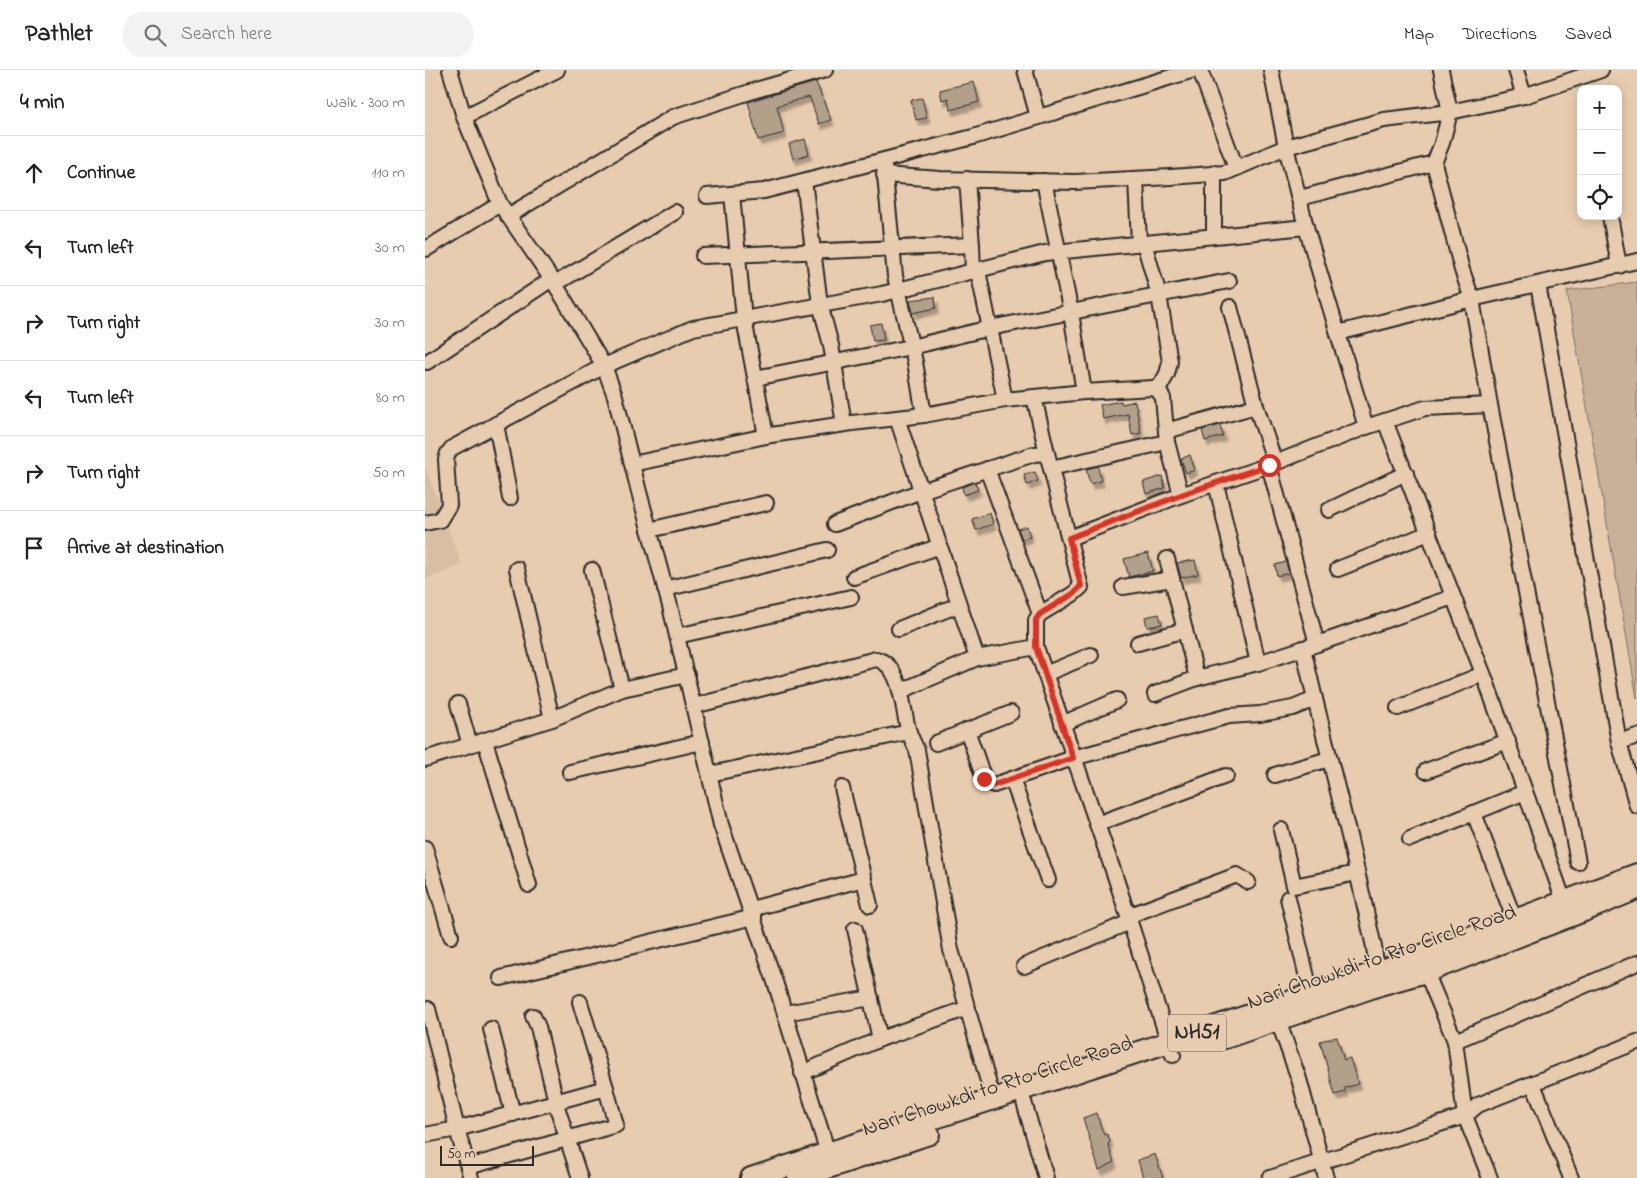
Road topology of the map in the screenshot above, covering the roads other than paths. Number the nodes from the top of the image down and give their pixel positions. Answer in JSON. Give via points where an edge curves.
{"nodes":[{"id":1,"x":450,"y":70,"type":"edge"},
{"id":2,"x":557,"y":70,"type":"edge"},
{"id":3,"x":825,"y":70,"type":"edge"},
{"id":4,"x":1025,"y":70,"type":"edge"},
{"id":5,"x":1194,"y":70,"type":"edge"},
{"id":6,"x":1200,"y":70,"type":"edge"},
{"id":7,"x":1271,"y":70,"type":"edge"},
{"id":8,"x":1441,"y":70,"type":"edge"},
{"id":9,"x":1516,"y":70,"type":"edge"},
{"id":10,"x":1601,"y":70,"type":"edge"},
{"id":11,"x":1524,"y":96,"type":"junction"},
{"id":12,"x":1450,"y":112,"type":"junction"},
{"id":13,"x":464,"y":117,"type":"junction"},
{"id":14,"x":1038,"y":117,"type":"junction"},
{"id":15,"x":1286,"y":147,"type":"junction"},
{"id":16,"x":883,"y":161,"type":"junction"},
{"id":17,"x":1434,"y":163,"type":"junction"},
{"id":18,"x":1236,"y":168,"type":"junction"},
{"id":19,"x":1214,"y":173,"type":"junction"},
{"id":20,"x":884,"y":175,"type":"junction"},
{"id":21,"x":967,"y":179,"type":"junction"},
{"id":22,"x":1135,"y":179,"type":"junction"},
{"id":23,"x":803,"y":181,"type":"junction"},
{"id":24,"x":1044,"y":181,"type":"junction"},
{"id":25,"x":732,"y":194,"type":"junction"},
{"id":26,"x":707,"y":196,"type":"dead end"},
{"id":27,"x":1300,"y":198,"type":"junction"},
{"id":28,"x":500,"y":204,"type":"junction"},
{"id":29,"x":675,"y":212,"type":"dead end"},
{"id":30,"x":508,"y":216,"type":"junction"},
{"id":31,"x":1611,"y":220,"type":"edge"},
{"id":32,"x":1306,"y":227,"type":"junction"},
{"id":33,"x":1214,"y":236,"type":"junction"},
{"id":34,"x":1142,"y":243,"type":"junction"},
{"id":35,"x":972,"y":246,"type":"junction"},
{"id":36,"x":892,"y":248,"type":"junction"},
{"id":37,"x":425,"y":249,"type":"edge"},
{"id":38,"x":812,"y":252,"type":"junction"},
{"id":39,"x":1059,"y":252,"type":"junction"},
{"id":40,"x":737,"y":255,"type":"junction"},
{"id":41,"x":703,"y":256,"type":"dead end"},
{"id":42,"x":1637,"y":261,"type":"edge"},
{"id":43,"x":1619,"y":266,"type":"junction"},
{"id":44,"x":975,"y":272,"type":"junction"},
{"id":45,"x":1229,"y":281,"type":"dead end"},
{"id":46,"x":553,"y":282,"type":"junction"},
{"id":47,"x":1538,"y":284,"type":"junction"},
{"id":48,"x":897,"y":290,"type":"junction"},
{"id":49,"x":1159,"y":295,"type":"junction"},
{"id":50,"x":1472,"y":299,"type":"junction"},
{"id":51,"x":820,"y":304,"type":"junction"},
{"id":52,"x":1230,"y":307,"type":"dead end"},
{"id":53,"x":1071,"y":313,"type":"junction"},
{"id":54,"x":744,"y":319,"type":"junction"},
{"id":55,"x":990,"y":328,"type":"junction"},
{"id":56,"x":1338,"y":333,"type":"junction"},
{"id":57,"x":911,"y":348,"type":"junction"},
{"id":58,"x":427,"y":362,"type":"dead end"},
{"id":59,"x":834,"y":362,"type":"junction"},
{"id":60,"x":604,"y":366,"type":"junction"},
{"id":61,"x":755,"y":378,"type":"junction"},
{"id":62,"x":1158,"y":390,"type":"junction"},
{"id":63,"x":1084,"y":392,"type":"junction"},
{"id":64,"x":1034,"y":397,"type":"junction"},
{"id":65,"x":1005,"y":400,"type":"junction"},
{"id":66,"x":1490,"y":405,"type":"junction"},
{"id":67,"x":1256,"y":406,"type":"junction"},
{"id":68,"x":924,"y":415,"type":"junction"},
{"id":69,"x":897,"y":418,"type":"junction"},
{"id":70,"x":1385,"y":421,"type":"junction"},
{"id":71,"x":496,"y":424,"type":"junction"},
{"id":72,"x":844,"y":424,"type":"junction"},
{"id":73,"x":1366,"y":427,"type":"junction"},
{"id":74,"x":766,"y":436,"type":"junction"},
{"id":75,"x":1167,"y":437,"type":"junction"},
{"id":76,"x":1047,"y":453,"type":"junction"},
{"id":77,"x":632,"y":464,"type":"junction"},
{"id":78,"x":1272,"y":464,"type":"junction"},
{"id":79,"x":1051,"y":468,"type":"junction"},
{"id":80,"x":987,"y":470,"type":"junction"},
{"id":81,"x":1406,"y":474,"type":"junction"},
{"id":82,"x":1216,"y":483,"type":"junction"},
{"id":83,"x":921,"y":491,"type":"junction"},
{"id":84,"x":1181,"y":495,"type":"junction"},
{"id":85,"x":510,"y":498,"type":"dead end"},
{"id":86,"x":766,"y":503,"type":"dead end"},
{"id":87,"x":1329,"y":510,"type":"dead end"},
{"id":88,"x":425,"y":523,"type":"edge"},
{"id":89,"x":835,"y":524,"type":"dead end"},
{"id":90,"x":649,"y":530,"type":"junction"},
{"id":91,"x":1429,"y":533,"type":"junction"},
{"id":92,"x":1069,"y":538,"type":"junction"},
{"id":93,"x":940,"y":546,"type":"junction"},
{"id":94,"x":827,"y":550,"type":"dead end"},
{"id":95,"x":1167,"y":559,"type":"dead end"},
{"id":96,"x":1338,"y":568,"type":"dead end"},
{"id":97,"x":517,"y":569,"type":"dead end"},
{"id":98,"x":592,"y":570,"type":"dead end"},
{"id":99,"x":855,"y":577,"type":"dead end"},
{"id":100,"x":1172,"y":579,"type":"junction"},
{"id":101,"x":1123,"y":587,"type":"dead end"},
{"id":102,"x":665,"y":589,"type":"junction"},
{"id":103,"x":851,"y":597,"type":"dead end"},
{"id":104,"x":1453,"y":597,"type":"junction"},
{"id":105,"x":958,"y":605,"type":"junction"},
{"id":106,"x":1040,"y":614,"type":"junction"},
{"id":107,"x":899,"y":629,"type":"dead end"},
{"id":108,"x":1185,"y":630,"type":"junction"},
{"id":109,"x":677,"y":636,"type":"junction"},
{"id":110,"x":1139,"y":642,"type":"dead end"},
{"id":111,"x":1317,"y":644,"type":"junction"},
{"id":112,"x":1036,"y":647,"type":"junction"},
{"id":113,"x":1303,"y":648,"type":"junction"},
{"id":114,"x":1091,"y":655,"type":"dead end"},
{"id":115,"x":977,"y":658,"type":"junction"},
{"id":116,"x":1258,"y":663,"type":"junction"},
{"id":117,"x":1045,"y":674,"type":"junction"},
{"id":118,"x":1483,"y":674,"type":"junction"},
{"id":119,"x":687,"y":675,"type":"junction"},
{"id":120,"x":1197,"y":678,"type":"junction"},
{"id":121,"x":622,"y":689,"type":"junction"},
{"id":122,"x":901,"y":691,"type":"junction"},
{"id":123,"x":1155,"y":694,"type":"dead end"},
{"id":124,"x":1315,"y":699,"type":"junction"},
{"id":125,"x":1117,"y":700,"type":"dead end"},
{"id":126,"x":458,"y":704,"type":"dead end"},
{"id":127,"x":694,"y":706,"type":"junction"},
{"id":128,"x":1398,"y":708,"type":"dead end"},
{"id":129,"x":1011,"y":713,"type":"dead end"},
{"id":130,"x":553,"y":719,"type":"junction"},
{"id":131,"x":1062,"y":724,"type":"junction"},
{"id":132,"x":967,"y":730,"type":"junction"},
{"id":133,"x":909,"y":732,"type":"junction"},
{"id":134,"x":1637,"y":736,"type":"edge"},
{"id":135,"x":485,"y":740,"type":"junction"},
{"id":136,"x":1508,"y":740,"type":"junction"},
{"id":137,"x":702,"y":742,"type":"junction"},
{"id":138,"x":1619,"y":742,"type":"junction"},
{"id":139,"x":936,"y":743,"type":"dead end"},
{"id":140,"x":470,"y":745,"type":"junction"},
{"id":141,"x":1073,"y":758,"type":"junction"},
{"id":142,"x":425,"y":759,"type":"edge"},
{"id":143,"x":1329,"y":759,"type":"junction"},
{"id":144,"x":1426,"y":771,"type":"dead end"},
{"id":145,"x":570,"y":772,"type":"dead end"},
{"id":146,"x":710,"y":774,"type":"junction"},
{"id":147,"x":1275,"y":775,"type":"dead end"},
{"id":148,"x":1226,"y":776,"type":"dead end"},
{"id":149,"x":1012,"y":778,"type":"junction"},
{"id":150,"x":842,"y":788,"type":"dead end"},
{"id":151,"x":1525,"y":792,"type":"junction"},
{"id":152,"x":1637,"y":806,"type":"edge"},
{"id":153,"x":1474,"y":813,"type":"junction"},
{"id":154,"x":1097,"y":824,"type":"junction"},
{"id":155,"x":1281,"y":830,"type":"dead end"},
{"id":156,"x":1410,"y":839,"type":"dead end"},
{"id":157,"x":425,"y":848,"type":"edge"},
{"id":158,"x":1578,"y":862,"type":"dead end"},
{"id":159,"x":1357,"y":873,"type":"junction"},
{"id":160,"x":1637,"y":874,"type":"edge"},
{"id":161,"x":864,"y":879,"type":"junction"},
{"id":162,"x":1047,"y":880,"type":"dead end"},
{"id":163,"x":1248,"y":882,"type":"dead end"},
{"id":164,"x":529,"y":885,"type":"dead end"},
{"id":165,"x":1637,"y":889,"type":"edge"},
{"id":166,"x":1288,"y":898,"type":"dead end"},
{"id":167,"x":870,"y":905,"type":"dead end"},
{"id":168,"x":1567,"y":910,"type":"junction"},
{"id":169,"x":752,"y":913,"type":"junction"},
{"id":170,"x":1129,"y":919,"type":"junction"},
{"id":171,"x":1515,"y":921,"type":"junction"},
{"id":172,"x":855,"y":930,"type":"dead end"},
{"id":173,"x":451,"y":936,"type":"dead end"},
{"id":174,"x":1637,"y":963,"type":"edge"},
{"id":175,"x":1025,"y":966,"type":"dead end"},
{"id":176,"x":1377,"y":972,"type":"junction"},
{"id":177,"x":1426,"y":972,"type":"junction"},
{"id":178,"x":501,"y":978,"type":"dead end"},
{"id":179,"x":1311,"y":994,"type":"junction"},
{"id":180,"x":871,"y":998,"type":"junction"},
{"id":181,"x":580,"y":1002,"type":"dead end"},
{"id":182,"x":968,"y":1008,"type":"junction"},
{"id":183,"x":428,"y":1010,"type":"dead end"},
{"id":184,"x":785,"y":1013,"type":"junction"},
{"id":185,"x":1275,"y":1014,"type":"junction"},
{"id":186,"x":533,"y":1016,"type":"dead end"},
{"id":187,"x":491,"y":1029,"type":"dead end"},
{"id":188,"x":880,"y":1039,"type":"junction"},
{"id":189,"x":1455,"y":1041,"type":"junction"},
{"id":190,"x":1637,"y":1042,"type":"edge"},
{"id":191,"x":1171,"y":1049,"type":"junction"},
{"id":192,"x":802,"y":1073,"type":"junction"},
{"id":193,"x":1533,"y":1084,"type":"junction"},
{"id":194,"x":606,"y":1088,"type":"junction"},
{"id":195,"x":993,"y":1099,"type":"junction"},
{"id":196,"x":556,"y":1101,"type":"junction"},
{"id":197,"x":1023,"y":1102,"type":"junction"},
{"id":198,"x":513,"y":1114,"type":"junction"},
{"id":199,"x":1465,"y":1116,"type":"junction"},
{"id":200,"x":457,"y":1129,"type":"junction"},
{"id":201,"x":425,"y":1135,"type":"edge"},
{"id":202,"x":567,"y":1139,"type":"junction"},
{"id":203,"x":830,"y":1160,"type":"junction"},
{"id":204,"x":1321,"y":1161,"type":"junction"},
{"id":205,"x":469,"y":1173,"type":"edge"},
{"id":206,"x":580,"y":1178,"type":"edge"},
{"id":207,"x":751,"y":1178,"type":"edge"},
{"id":208,"x":798,"y":1178,"type":"edge"},
{"id":209,"x":1046,"y":1178,"type":"edge"},
{"id":210,"x":1270,"y":1178,"type":"edge"},
{"id":211,"x":1326,"y":1178,"type":"edge"},
{"id":212,"x":1490,"y":1178,"type":"edge"},
{"id":213,"x":1571,"y":1178,"type":"edge"}],
"edges":[{"from":1,"to":13,"type":"street"},
{"from":2,"to":13,"type":"street"},
{"from":3,"to":30,"type":"street","via":[[673,117]]},
{"from":4,"to":14,"type":"street"},
{"from":5,"to":14,"type":"street"},
{"from":6,"to":18,"type":"street"},
{"from":7,"to":15,"type":"street"},
{"from":8,"to":12,"type":"street"},
{"from":9,"to":11,"type":"street"},
{"from":10,"to":11,"type":"street"},
{"from":11,"to":12,"type":"street"},
{"from":12,"to":15,"type":"street","via":[[1384,120]]},
{"from":12,"to":17,"type":"street"},
{"from":13,"to":28,"type":"street"},
{"from":14,"to":16,"type":"street"},
{"from":15,"to":18,"type":"street"},
{"from":15,"to":27,"type":"street"},
{"from":16,"to":20,"type":"street"},
{"from":16,"to":23,"type":"street"},
{"from":17,"to":27,"type":"street"},
{"from":17,"to":50,"type":"street"},
{"from":18,"to":19,"type":"street"},
{"from":19,"to":22,"type":"street"},
{"from":19,"to":33,"type":"street"},
{"from":20,"to":21,"type":"street"},
{"from":20,"to":36,"type":"street"},
{"from":21,"to":24,"type":"street"},
{"from":21,"to":35,"type":"street"},
{"from":22,"to":24,"type":"street"},
{"from":22,"to":34,"type":"street"},
{"from":23,"to":25,"type":"street","via":[[765,191]]},
{"from":23,"to":38,"type":"street"},
{"from":24,"to":39,"type":"street"},
{"from":25,"to":26,"type":"street"},
{"from":25,"to":40,"type":"street"},
{"from":27,"to":32,"type":"street"},
{"from":28,"to":30,"type":"street"},
{"from":28,"to":37,"type":"street"},
{"from":29,"to":46,"type":"street"},
{"from":30,"to":46,"type":"street"},
{"from":31,"to":43,"type":"street"},
{"from":32,"to":33,"type":"street"},
{"from":32,"to":56,"type":"street"},
{"from":33,"to":34,"type":"street"},
{"from":34,"to":39,"type":"street"},
{"from":34,"to":49,"type":"street"},
{"from":35,"to":36,"type":"street"},
{"from":35,"to":44,"type":"street"},
{"from":36,"to":38,"type":"street"},
{"from":36,"to":48,"type":"street"},
{"from":38,"to":40,"type":"street"},
{"from":38,"to":51,"type":"street"},
{"from":39,"to":44,"type":"street"},
{"from":39,"to":53,"type":"street"},
{"from":40,"to":41,"type":"street"},
{"from":40,"to":54,"type":"street"},
{"from":42,"to":43,"type":"street"},
{"from":43,"to":47,"type":"street"},
{"from":44,"to":48,"type":"street"},
{"from":44,"to":55,"type":"street"},
{"from":45,"to":49,"type":"street"},
{"from":46,"to":58,"type":"street"},
{"from":46,"to":60,"type":"street"},
{"from":47,"to":50,"type":"street"},
{"from":47,"to":138,"type":"street"},
{"from":48,"to":51,"type":"street"},
{"from":48,"to":57,"type":"street"},
{"from":49,"to":53,"type":"street"},
{"from":49,"to":62,"type":"street","via":[[1170,362]]},
{"from":50,"to":56,"type":"street"},
{"from":50,"to":66,"type":"street"},
{"from":51,"to":54,"type":"street"},
{"from":51,"to":59,"type":"street"},
{"from":52,"to":67,"type":"street"},
{"from":53,"to":55,"type":"street"},
{"from":53,"to":63,"type":"street"},
{"from":54,"to":60,"type":"street","via":[[693,328]]},
{"from":54,"to":61,"type":"street"},
{"from":55,"to":57,"type":"street"},
{"from":55,"to":65,"type":"street"},
{"from":56,"to":73,"type":"street"},
{"from":57,"to":59,"type":"street"},
{"from":57,"to":68,"type":"street"},
{"from":59,"to":61,"type":"street"},
{"from":59,"to":72,"type":"street"},
{"from":60,"to":71,"type":"street"},
{"from":60,"to":77,"type":"street"},
{"from":61,"to":74,"type":"street"},
{"from":62,"to":63,"type":"street"},
{"from":62,"to":75,"type":"street","via":[[1163,398]]},
{"from":63,"to":64,"type":"street"},
{"from":64,"to":65,"type":"street"},
{"from":64,"to":76,"type":"street"},
{"from":65,"to":68,"type":"street"},
{"from":66,"to":70,"type":"street","via":[[1425,408]]},
{"from":66,"to":158,"type":"street"},
{"from":67,"to":75,"type":"street"},
{"from":67,"to":78,"type":"street"},
{"from":68,"to":69,"type":"street"},
{"from":69,"to":72,"type":"street"},
{"from":69,"to":83,"type":"street"},
{"from":70,"to":73,"type":"street"},
{"from":70,"to":81,"type":"street"},
{"from":71,"to":85,"type":"street"},
{"from":71,"to":88,"type":"street","via":[[448,453],[449,505],[440,520]]},
{"from":72,"to":74,"type":"street"},
{"from":73,"to":78,"type":"street"},
{"from":74,"to":77,"type":"street"},
{"from":75,"to":79,"type":"street"},
{"from":75,"to":84,"type":"street"},
{"from":76,"to":79,"type":"street"},
{"from":76,"to":80,"type":"street","via":[[1034,454]]},
{"from":77,"to":90,"type":"street"},
{"from":78,"to":82,"type":"street"},
{"from":78,"to":111,"type":"street"},
{"from":79,"to":92,"type":"street"},
{"from":80,"to":83,"type":"street"},
{"from":80,"to":106,"type":"street"},
{"from":81,"to":87,"type":"street"},
{"from":81,"to":91,"type":"street"},
{"from":82,"to":84,"type":"street"},
{"from":82,"to":116,"type":"street"},
{"from":83,"to":89,"type":"street"},
{"from":83,"to":93,"type":"street"},
{"from":84,"to":92,"type":"street"},
{"from":86,"to":90,"type":"street"},
{"from":90,"to":102,"type":"street"},
{"from":91,"to":96,"type":"street"},
{"from":91,"to":104,"type":"street"},
{"from":92,"to":106,"type":"street","via":[[1081,586]]},
{"from":93,"to":99,"type":"street"},
{"from":93,"to":105,"type":"street"},
{"from":94,"to":102,"type":"street"},
{"from":95,"to":100,"type":"street"},
{"from":97,"to":130,"type":"street"},
{"from":98,"to":121,"type":"street"},
{"from":100,"to":101,"type":"street"},
{"from":100,"to":108,"type":"street"},
{"from":102,"to":109,"type":"street"},
{"from":103,"to":109,"type":"street"},
{"from":104,"to":111,"type":"street"},
{"from":104,"to":118,"type":"street"},
{"from":105,"to":107,"type":"street"},
{"from":105,"to":115,"type":"street"},
{"from":106,"to":112,"type":"street","via":[[1036,620]]},
{"from":108,"to":110,"type":"street"},
{"from":108,"to":120,"type":"street"},
{"from":109,"to":119,"type":"street"},
{"from":111,"to":113,"type":"street"},
{"from":112,"to":115,"type":"street"},
{"from":112,"to":117,"type":"street"},
{"from":113,"to":116,"type":"street"},
{"from":113,"to":124,"type":"street"},
{"from":114,"to":117,"type":"street"},
{"from":115,"to":122,"type":"street"},
{"from":116,"to":120,"type":"street"},
{"from":117,"to":131,"type":"street"},
{"from":118,"to":128,"type":"street"},
{"from":118,"to":136,"type":"street"},
{"from":119,"to":121,"type":"street"},
{"from":119,"to":127,"type":"street"},
{"from":120,"to":123,"type":"street"},
{"from":121,"to":130,"type":"street"},
{"from":122,"to":127,"type":"street","via":[[889,666],[876,659]]},
{"from":122,"to":133,"type":"street"},
{"from":124,"to":141,"type":"street","via":[[1293,708],[1229,716]]},
{"from":124,"to":143,"type":"street"},
{"from":125,"to":131,"type":"street"},
{"from":126,"to":140,"type":"street"},
{"from":127,"to":137,"type":"street"},
{"from":129,"to":132,"type":"street"},
{"from":130,"to":135,"type":"street"},
{"from":131,"to":141,"type":"street"},
{"from":132,"to":139,"type":"street"},
{"from":132,"to":149,"type":"street","via":[[986,782],[994,785]]},
{"from":133,"to":146,"type":"street"},
{"from":133,"to":182,"type":"street","via":[[917,750],[951,950]]},
{"from":134,"to":138,"type":"street"},
{"from":135,"to":140,"type":"street"},
{"from":135,"to":164,"type":"street"},
{"from":136,"to":144,"type":"street"},
{"from":136,"to":151,"type":"street"},
{"from":137,"to":145,"type":"street"},
{"from":137,"to":146,"type":"street"},
{"from":138,"to":152,"type":"street"},
{"from":140,"to":142,"type":"street"},
{"from":141,"to":149,"type":"street"},
{"from":141,"to":154,"type":"street"},
{"from":143,"to":147,"type":"street"},
{"from":143,"to":159,"type":"street"},
{"from":146,"to":169,"type":"street","via":[[721,825]]},
{"from":148,"to":154,"type":"street"},
{"from":149,"to":162,"type":"street"},
{"from":150,"to":161,"type":"street"},
{"from":151,"to":153,"type":"street"},
{"from":151,"to":168,"type":"street"},
{"from":153,"to":156,"type":"street"},
{"from":153,"to":171,"type":"street"},
{"from":154,"to":170,"type":"street"},
{"from":155,"to":159,"type":"street","via":[[1294,886]]},
{"from":157,"to":173,"type":"street"},
{"from":159,"to":176,"type":"street"},
{"from":160,"to":168,"type":"highway","number":"NH51"},
{"from":161,"to":167,"type":"street"},
{"from":161,"to":169,"type":"street"},
{"from":163,"to":170,"type":"street","via":[[1237,875]]},
{"from":165,"to":168,"type":"highway","name":"Nari Chowkdi to Rto Circle Road","number":"NH51"},
{"from":166,"to":179,"type":"street"},
{"from":168,"to":171,"type":"highway","number":"NH51"},
{"from":168,"to":177,"type":"highway","name":"Nari Chowkdi to Rto Circle Road","number":"NH51"},
{"from":169,"to":178,"type":"street"},
{"from":169,"to":184,"type":"street"},
{"from":170,"to":175,"type":"street"},
{"from":170,"to":191,"type":"street"},
{"from":171,"to":176,"type":"highway","number":"NH51"},
{"from":172,"to":180,"type":"street"},
{"from":174,"to":189,"type":"street"},
{"from":176,"to":179,"type":"highway","number":"NH51"},
{"from":177,"to":185,"type":"highway","name":"Nari Chowkdi to Rto Circle Road","number":"NH51"},
{"from":177,"to":189,"type":"street"},
{"from":179,"to":185,"type":"highway","number":"NH51"},
{"from":180,"to":184,"type":"street"},
{"from":180,"to":188,"type":"street"},
{"from":181,"to":194,"type":"street"},
{"from":182,"to":188,"type":"street"},
{"from":182,"to":195,"type":"street"},
{"from":183,"to":200,"type":"street"},
{"from":184,"to":192,"type":"street"},
{"from":185,"to":191,"type":"highway","name":"Nari Chowkdi to Rto Circle Road","number":"NH51"},
{"from":185,"to":204,"type":"street","via":[[1299,1079]]},
{"from":186,"to":196,"type":"street"},
{"from":187,"to":198,"type":"street"},
{"from":188,"to":192,"type":"street"},
{"from":189,"to":199,"type":"street"},
{"from":190,"to":193,"type":"street"},
{"from":191,"to":195,"type":"highway","number":"NH51"},
{"from":191,"to":197,"type":"highway","name":"Nari Chowkdi to Rto Circle Road","number":"NH51","via":[[1115,1072]]},
{"from":192,"to":203,"type":"street"},
{"from":193,"to":199,"type":"street","via":[[1477,1105]]},
{"from":193,"to":213,"type":"street"},
{"from":194,"to":196,"type":"street"},
{"from":194,"to":202,"type":"street","via":[[615,1125]]},
{"from":195,"to":203,"type":"highway","number":"NH51"},
{"from":196,"to":198,"type":"street"},
{"from":196,"to":202,"type":"street"},
{"from":197,"to":203,"type":"highway","name":"Nari Chowkdi to Rto Circle Road","number":"NH51"},
{"from":197,"to":209,"type":"street"},
{"from":198,"to":200,"type":"street"},
{"from":199,"to":204,"type":"street"},
{"from":199,"to":212,"type":"street"},
{"from":200,"to":201,"type":"street"},
{"from":200,"to":205,"type":"street"},
{"from":202,"to":205,"type":"street"},
{"from":202,"to":206,"type":"street"},
{"from":203,"to":207,"type":"highway","number":"NH51"},
{"from":203,"to":208,"type":"highway","name":"Nari Chowkdi to Rto Circle Road","number":"NH51"},
{"from":204,"to":210,"type":"street"},
{"from":204,"to":211,"type":"street"}]}
